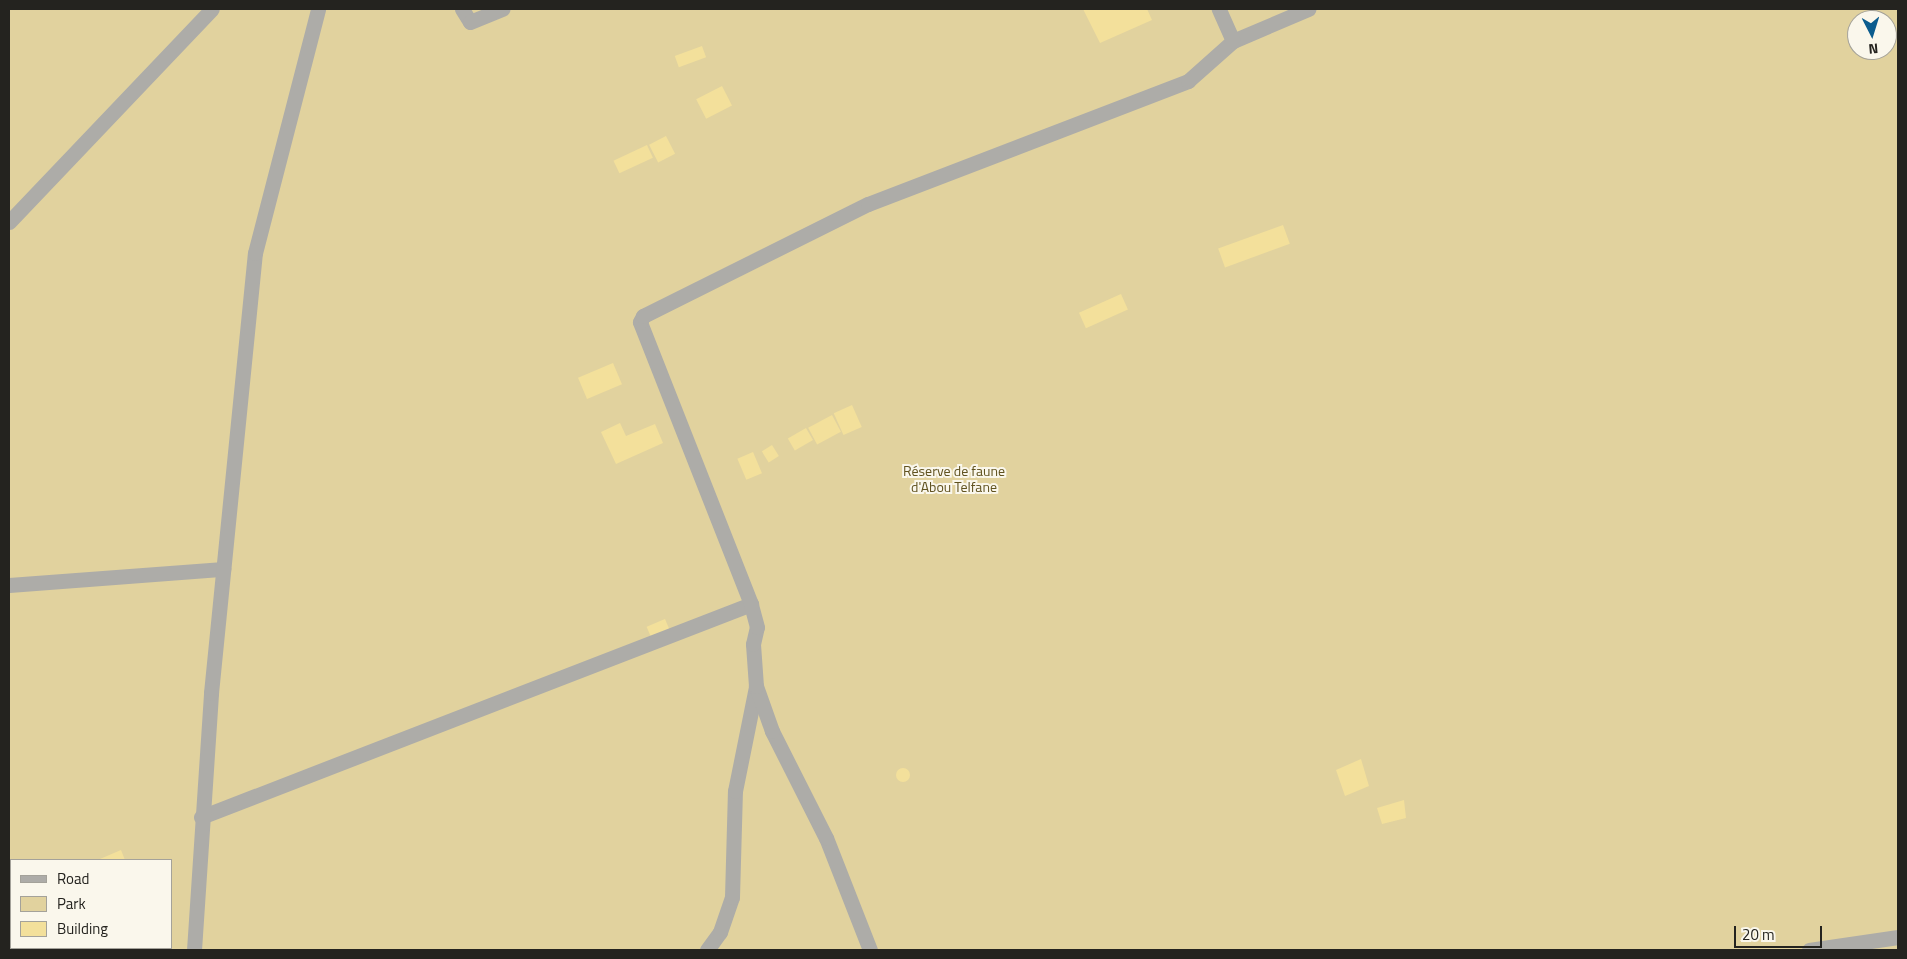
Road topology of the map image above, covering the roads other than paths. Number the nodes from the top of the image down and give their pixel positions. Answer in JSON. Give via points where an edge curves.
{"nodes":[{"id":1,"x":212,"y":9,"type":"edge"},
{"id":2,"x":318,"y":9,"type":"edge"},
{"id":3,"x":462,"y":9,"type":"edge"},
{"id":4,"x":503,"y":9,"type":"edge"},
{"id":5,"x":1218,"y":9,"type":"edge"},
{"id":6,"x":1308,"y":9,"type":"edge"},
{"id":7,"x":1233,"y":41,"type":"junction"},
{"id":8,"x":9,"y":222,"type":"edge"},
{"id":9,"x":223,"y":569,"type":"junction"},
{"id":10,"x":9,"y":585,"type":"edge"},
{"id":11,"x":751,"y":604,"type":"junction"},
{"id":12,"x":756,"y":686,"type":"junction"},
{"id":13,"x":201,"y":817,"type":"junction"},
{"id":14,"x":1898,"y":938,"type":"edge"},
{"id":15,"x":194,"y":950,"type":"edge"},
{"id":16,"x":707,"y":950,"type":"edge"},
{"id":17,"x":870,"y":950,"type":"edge"},
{"id":18,"x":1809,"y":950,"type":"edge"}],
"edges":[{"from":1,"to":8,"type":"street"},
{"from":2,"to":9,"type":"street","via":[[255,253]]},
{"from":3,"to":4,"type":"street","via":[[470,22]]},
{"from":5,"to":7,"type":"street"},
{"from":6,"to":7,"type":"street"},
{"from":7,"to":11,"type":"street","via":[[1188,81],[868,204],[643,316],[643,333]]},
{"from":9,"to":10,"type":"street"},
{"from":9,"to":13,"type":"street"},
{"from":11,"to":12,"type":"street","via":[[757,627],[753,644]]},
{"from":11,"to":13,"type":"street"},
{"from":12,"to":16,"type":"street","via":[[735,791],[732,897],[720,932]]},
{"from":12,"to":17,"type":"street","via":[[772,731],[826,838]]},
{"from":13,"to":15,"type":"street"},
{"from":14,"to":18,"type":"street"}]}
